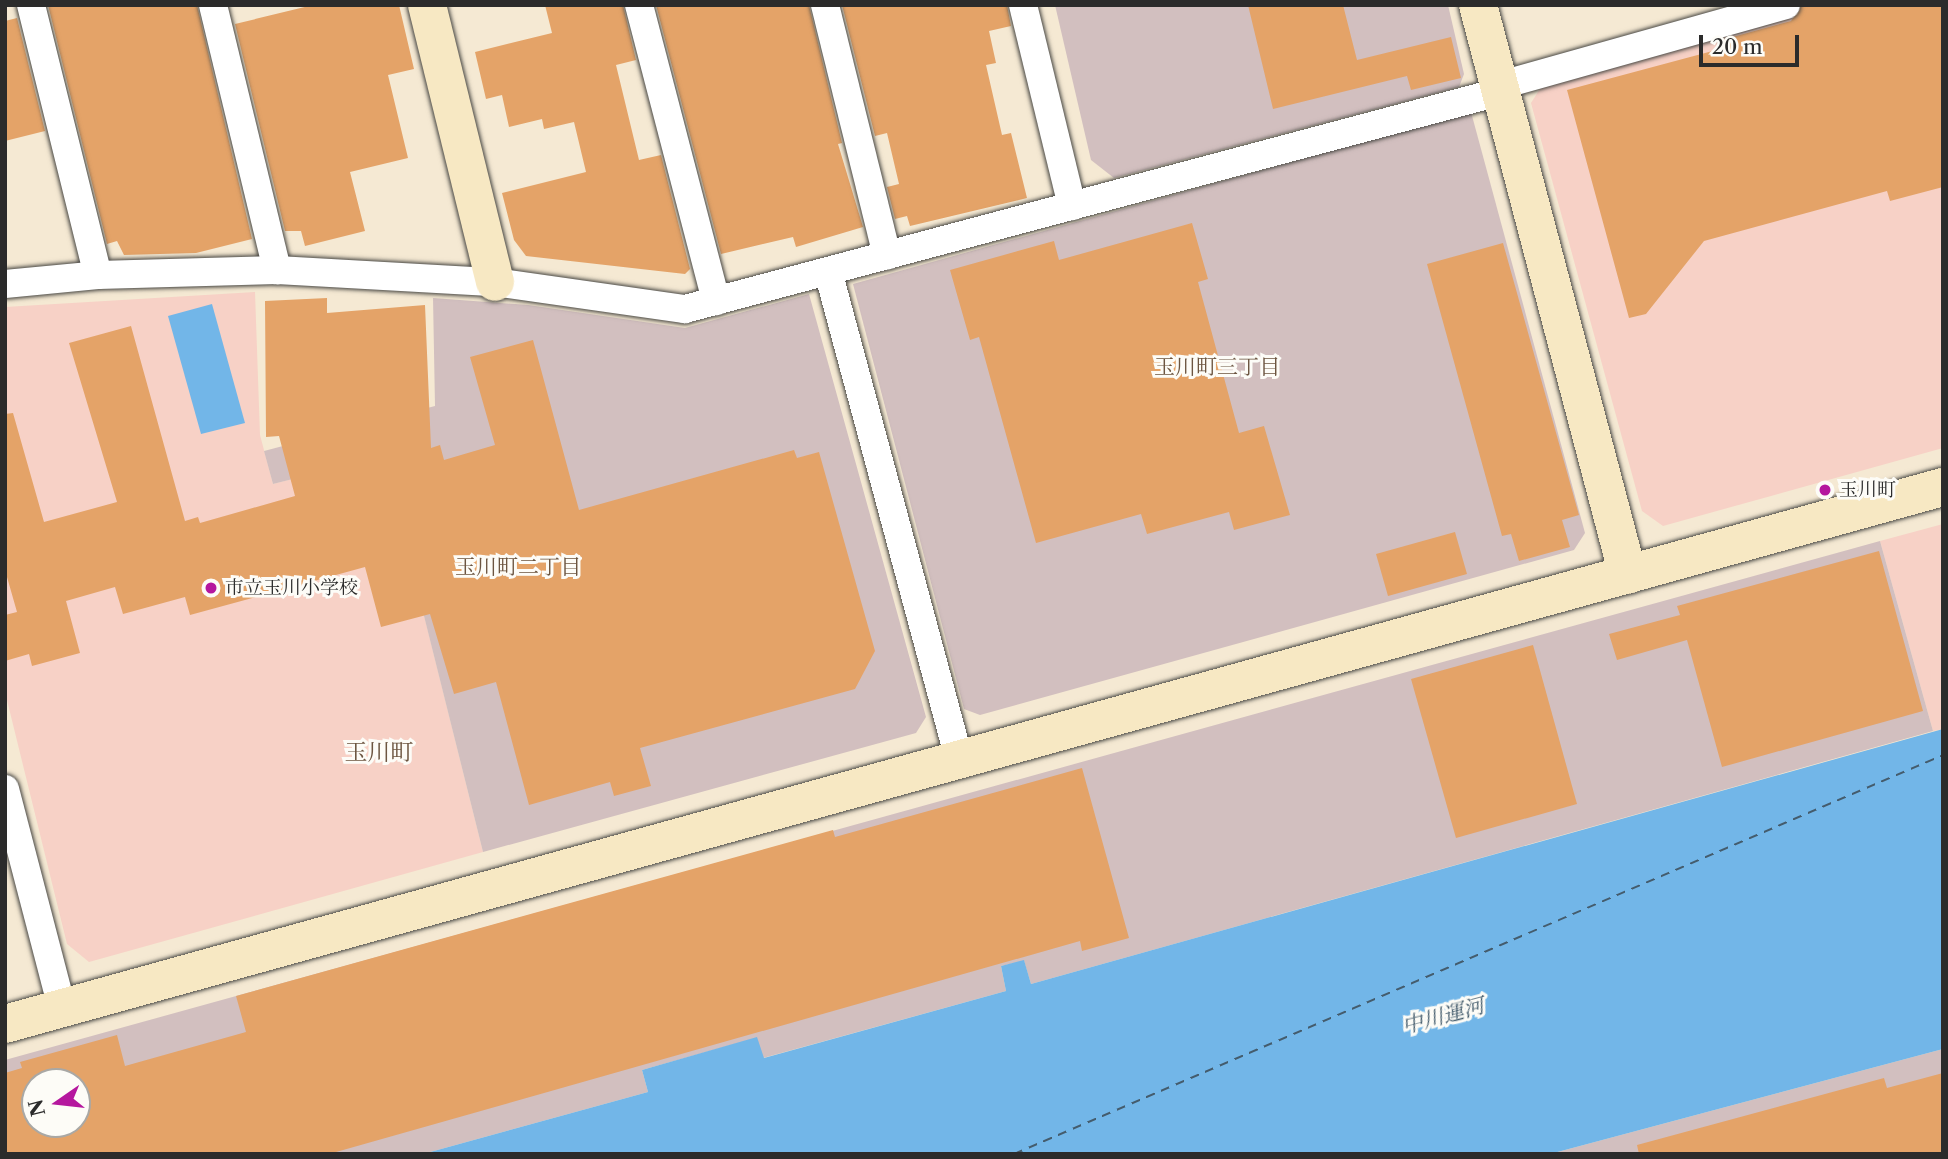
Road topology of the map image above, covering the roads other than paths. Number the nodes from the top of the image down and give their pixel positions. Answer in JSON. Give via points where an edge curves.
{"nodes":[{"id":1,"x":31,"y":5,"type":"edge"},
{"id":2,"x":214,"y":5,"type":"edge"},
{"id":3,"x":427,"y":5,"type":"edge"},
{"id":4,"x":639,"y":5,"type":"edge"},
{"id":5,"x":825,"y":5,"type":"edge"},
{"id":6,"x":1023,"y":5,"type":"edge"},
{"id":7,"x":1478,"y":5,"type":"edge"},
{"id":8,"x":1786,"y":5,"type":"edge"},
{"id":9,"x":1498,"y":89,"type":"junction"},
{"id":10,"x":1072,"y":206,"type":"junction"},
{"id":11,"x":887,"y":255,"type":"junction"},
{"id":12,"x":277,"y":270,"type":"junction"},
{"id":13,"x":828,"y":271,"type":"junction"},
{"id":14,"x":97,"y":275,"type":"junction"},
{"id":15,"x":495,"y":282,"type":"junction"},
{"id":16,"x":5,"y":284,"type":"edge"},
{"id":17,"x":716,"y":301,"type":"junction"},
{"id":18,"x":1943,"y":487,"type":"edge"},
{"id":19,"x":1628,"y":575,"type":"junction"},
{"id":20,"x":959,"y":759,"type":"junction"},
{"id":21,"x":5,"y":789,"type":"edge"},
{"id":22,"x":62,"y":1008,"type":"junction"},
{"id":23,"x":5,"y":1024,"type":"edge"}],
"edges":[{"from":1,"to":14,"type":"street"},
{"from":2,"to":12,"type":"street"},
{"from":3,"to":15,"type":"street"},
{"from":4,"to":17,"type":"street"},
{"from":5,"to":11,"type":"street"},
{"from":6,"to":10,"type":"street"},
{"from":7,"to":9,"type":"street"},
{"from":8,"to":9,"type":"street"},
{"from":9,"to":10,"type":"street"},
{"from":9,"to":19,"type":"street"},
{"from":10,"to":11,"type":"street"},
{"from":11,"to":13,"type":"street"},
{"from":12,"to":14,"type":"street"},
{"from":12,"to":15,"type":"street"},
{"from":13,"to":17,"type":"street"},
{"from":13,"to":20,"type":"street"},
{"from":14,"to":16,"type":"street"},
{"from":15,"to":17,"type":"street","via":[[685,309]]},
{"from":18,"to":19,"type":"street"},
{"from":19,"to":20,"type":"street"},
{"from":20,"to":22,"type":"street"},
{"from":21,"to":22,"type":"street"},
{"from":22,"to":23,"type":"street"}]}
